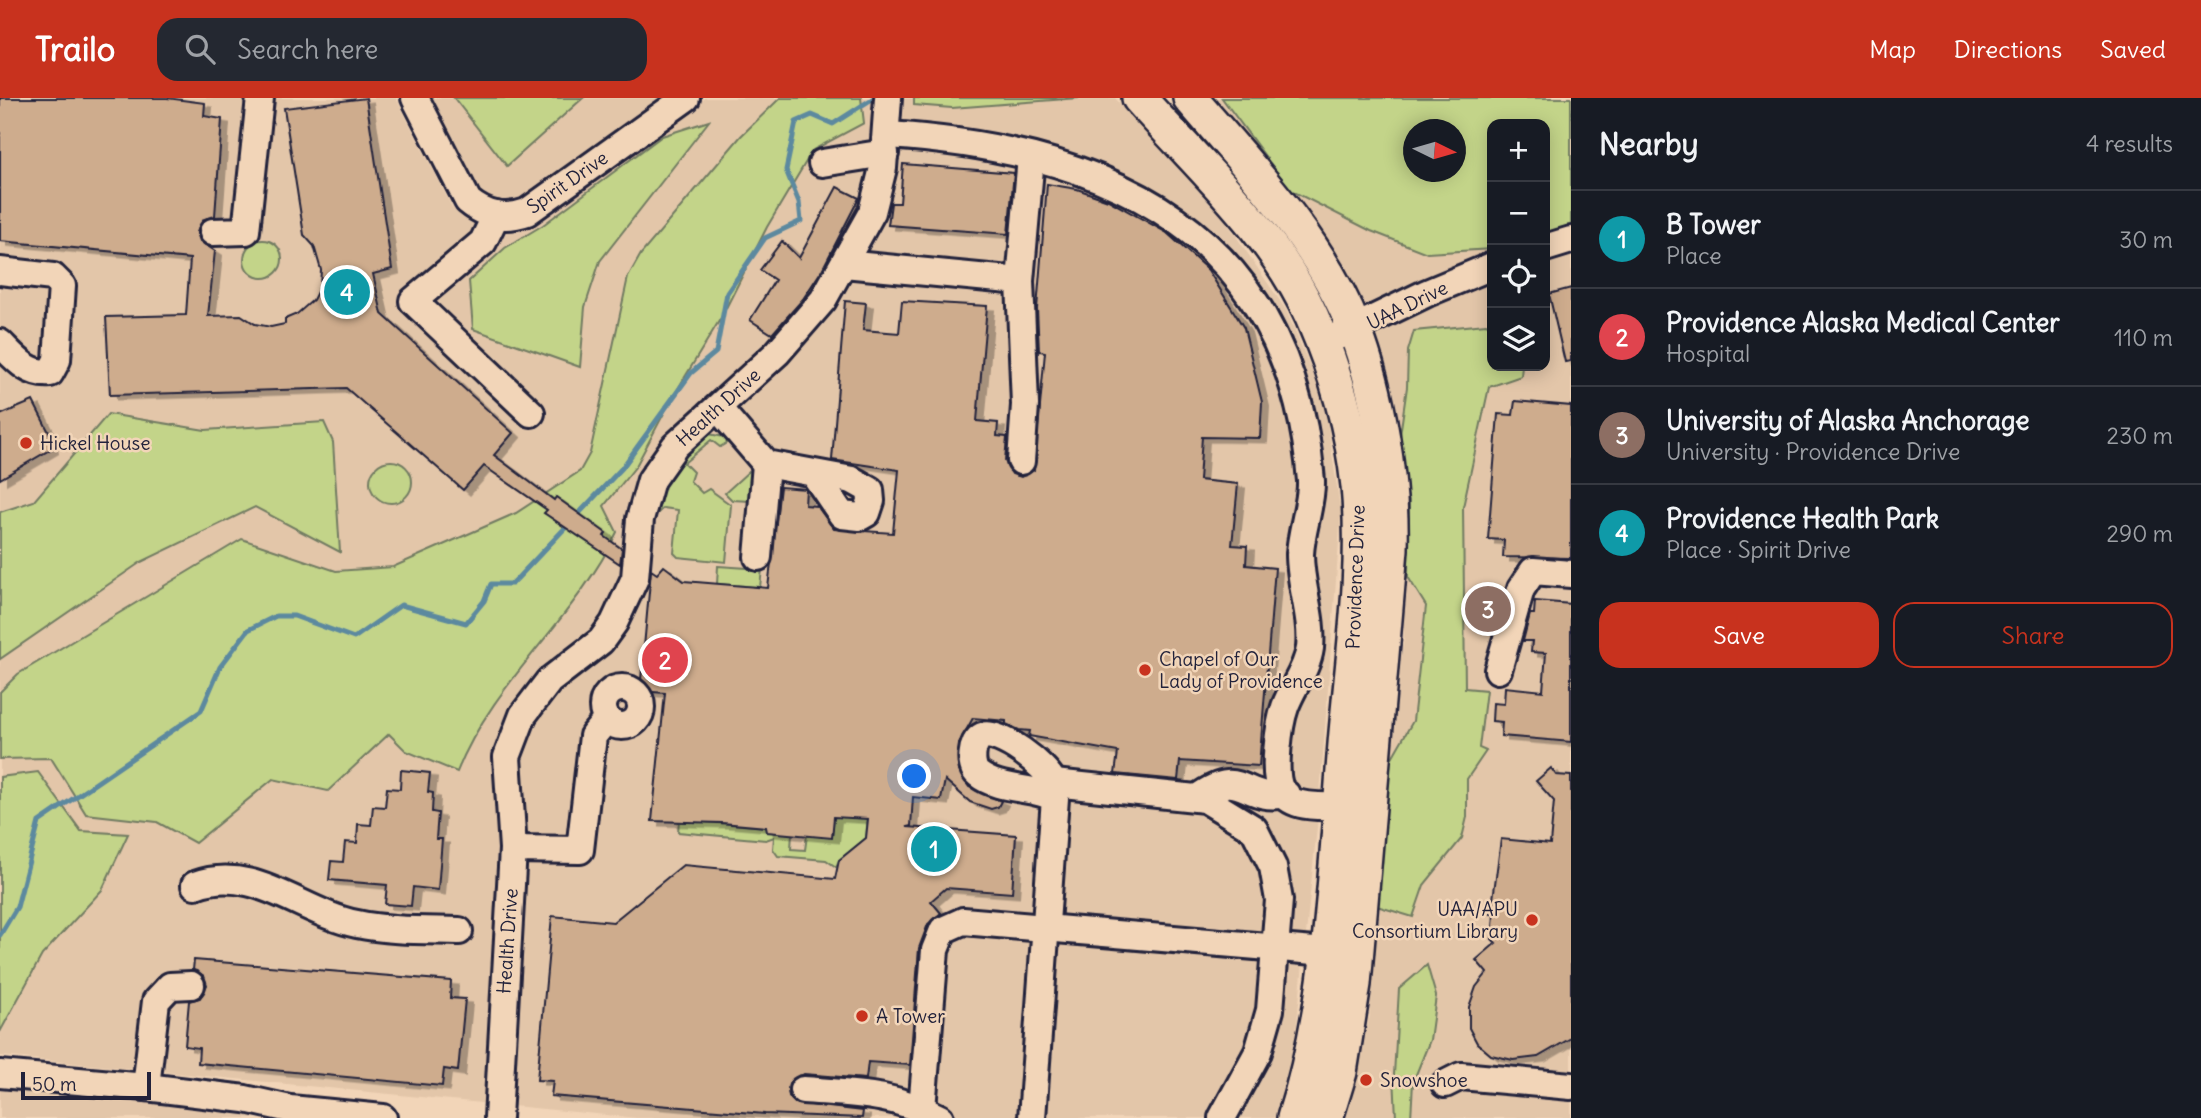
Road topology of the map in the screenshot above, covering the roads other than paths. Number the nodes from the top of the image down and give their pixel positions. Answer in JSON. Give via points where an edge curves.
{"nodes":[{"id":1,"x":260,"y":98,"type":"edge"},
{"id":2,"x":415,"y":98,"type":"edge"},
{"id":3,"x":686,"y":98,"type":"edge"},
{"id":4,"x":888,"y":98,"type":"edge"},
{"id":5,"x":1139,"y":98,"type":"edge"},
{"id":6,"x":1190,"y":98,"type":"edge"},
{"id":7,"x":886,"y":144,"type":"junction"},
{"id":8,"x":1031,"y":157,"type":"junction"},
{"id":9,"x":822,"y":163,"type":"dead end"},
{"id":10,"x":496,"y":215,"type":"junction"},
{"id":11,"x":213,"y":232,"type":"dead end"},
{"id":12,"x":1571,"y":240,"type":"edge"},
{"id":13,"x":1550,"y":246,"type":"edge"},
{"id":14,"x":844,"y":264,"type":"junction"},
{"id":15,"x":1487,"y":268,"type":"edge"},
{"id":16,"x":0,"y":271,"type":"edge"},
{"id":17,"x":1020,"y":281,"type":"junction"},
{"id":18,"x":1354,"y":329,"type":"junction"},
{"id":19,"x":0,"y":343,"type":"edge"},
{"id":20,"x":1321,"y":343,"type":"junction"},
{"id":21,"x":718,"y":408,"type":"junction"},
{"id":22,"x":531,"y":413,"type":"dead end"},
{"id":23,"x":1021,"y":461,"type":"dead end"},
{"id":24,"x":766,"y":464,"type":"junction"},
{"id":25,"x":814,"y":474,"type":"dead end"},
{"id":26,"x":758,"y":556,"type":"dead end"},
{"id":27,"x":1571,"y":574,"type":"edge"},
{"id":28,"x":1498,"y":670,"type":"dead end"},
{"id":29,"x":607,"y":719,"type":"dead end"},
{"id":30,"x":1286,"y":794,"type":"junction"},
{"id":31,"x":1197,"y":798,"type":"junction"},
{"id":32,"x":1340,"y":807,"type":"junction"},
{"id":33,"x":513,"y":849,"type":"junction"},
{"id":34,"x":195,"y":884,"type":"dead end"},
{"id":35,"x":1045,"y":928,"type":"junction"},
{"id":36,"x":459,"y":932,"type":"dead end"},
{"id":37,"x":1274,"y":948,"type":"junction"},
{"id":38,"x":1326,"y":952,"type":"junction"},
{"id":39,"x":191,"y":985,"type":"dead end"},
{"id":40,"x":0,"y":1074,"type":"edge"},
{"id":41,"x":1445,"y":1084,"type":"dead end"},
{"id":42,"x":1571,"y":1086,"type":"edge"},
{"id":43,"x":146,"y":1087,"type":"junction"},
{"id":44,"x":803,"y":1090,"type":"dead end"},
{"id":45,"x":931,"y":1113,"type":"edge"},
{"id":46,"x":383,"y":1118,"type":"edge"},
{"id":47,"x":498,"y":1118,"type":"edge"},
{"id":48,"x":1032,"y":1118,"type":"edge"},
{"id":49,"x":1222,"y":1118,"type":"edge"},
{"id":50,"x":1294,"y":1118,"type":"edge"},
{"id":51,"x":1326,"y":1118,"type":"edge"}],
"edges":[{"from":1,"to":11,"type":"street","via":[[246,231]]},
{"from":2,"to":10,"type":"street","via":[[468,201]]},
{"from":3,"to":10,"type":"street","name":"Spirit Drive","via":[[527,212],[505,218]]},
{"from":4,"to":7,"type":"street","name":"Health Drive"},
{"from":5,"to":20,"type":"main road","name":"Providence Drive","via":[[1249,220],[1288,275]]},
{"from":6,"to":18,"type":"main road","name":"Providence Drive","via":[[1296,228]]},
{"from":7,"to":8,"type":"street","via":[[984,145]]},
{"from":7,"to":9,"type":"street"},
{"from":7,"to":14,"type":"street","name":"Health Drive","via":[[872,212]]},
{"from":8,"to":17,"type":"street"},
{"from":8,"to":30,"type":"street","via":[[1114,183],[1171,215],[1224,260],[1248,289],[1294,387],[1311,485],[1300,555],[1302,587],[1312,622],[1310,652],[1280,728],[1277,767]]},
{"from":10,"to":22,"type":"street","via":[[482,242],[413,301]]},
{"from":12,"to":13,"type":"street"},
{"from":14,"to":17,"type":"street"},
{"from":14,"to":21,"type":"street","name":"Health Drive","via":[[800,330]]},
{"from":15,"to":18,"type":"street","name":"UAA Drive"},
{"from":16,"to":19,"type":"street","via":[[53,277],[62,286],[57,359],[50,373],[38,374]]},
{"from":17,"to":23,"type":"street","via":[[1026,405]]},
{"from":18,"to":20,"type":"street","name":"UAA Drive"},
{"from":18,"to":51,"type":"main road","name":"Providence Drive","via":[[1381,428],[1390,488],[1391,549],[1354,984],[1340,1072]]},
{"from":20,"to":32,"type":"main road","name":"Providence Drive","via":[[1352,448],[1360,524]]},
{"from":21,"to":24,"type":"street"},
{"from":21,"to":33,"type":"street","name":"Health Drive","via":[[675,446],[651,480],[639,519],[635,578],[614,623],[601,641],[549,681],[523,715],[508,757]]},
{"from":24,"to":25,"type":"street"},
{"from":24,"to":26,"type":"street"},
{"from":27,"to":28,"type":"street","via":[[1533,571],[1521,589]]},
{"from":29,"to":33,"type":"street","via":[[593,736],[580,850]]},
{"from":30,"to":31,"type":"street","via":[[1267,798],[1230,782]]},
{"from":30,"to":32,"type":"street","via":[[1306,805]]},
{"from":31,"to":35,"type":"street","via":[[1055,790]]},
{"from":31,"to":37,"type":"street","via":[[1254,829],[1273,867],[1279,900]]},
{"from":32,"to":38,"type":"main road","name":"Providence Drive"},
{"from":33,"to":47,"type":"street","name":"Health Drive"},
{"from":34,"to":36,"type":"street","via":[[212,878],[239,878],[356,924]]},
{"from":35,"to":37,"type":"street"},
{"from":35,"to":45,"type":"street","via":[[964,921],[943,929],[935,950]]},
{"from":35,"to":48,"type":"street"},
{"from":37,"to":38,"type":"street"},
{"from":37,"to":49,"type":"street","via":[[1270,1010],[1258,1052]]},
{"from":38,"to":50,"type":"main road","name":"Providence Drive","via":[[1311,1059]]},
{"from":39,"to":43,"type":"street","via":[[170,986],[156,1001]]},
{"from":40,"to":43,"type":"street"},
{"from":41,"to":42,"type":"street","via":[[1461,1076]]},
{"from":43,"to":46,"type":"street"},
{"from":44,"to":45,"type":"street","via":[[886,1096]]}]}
